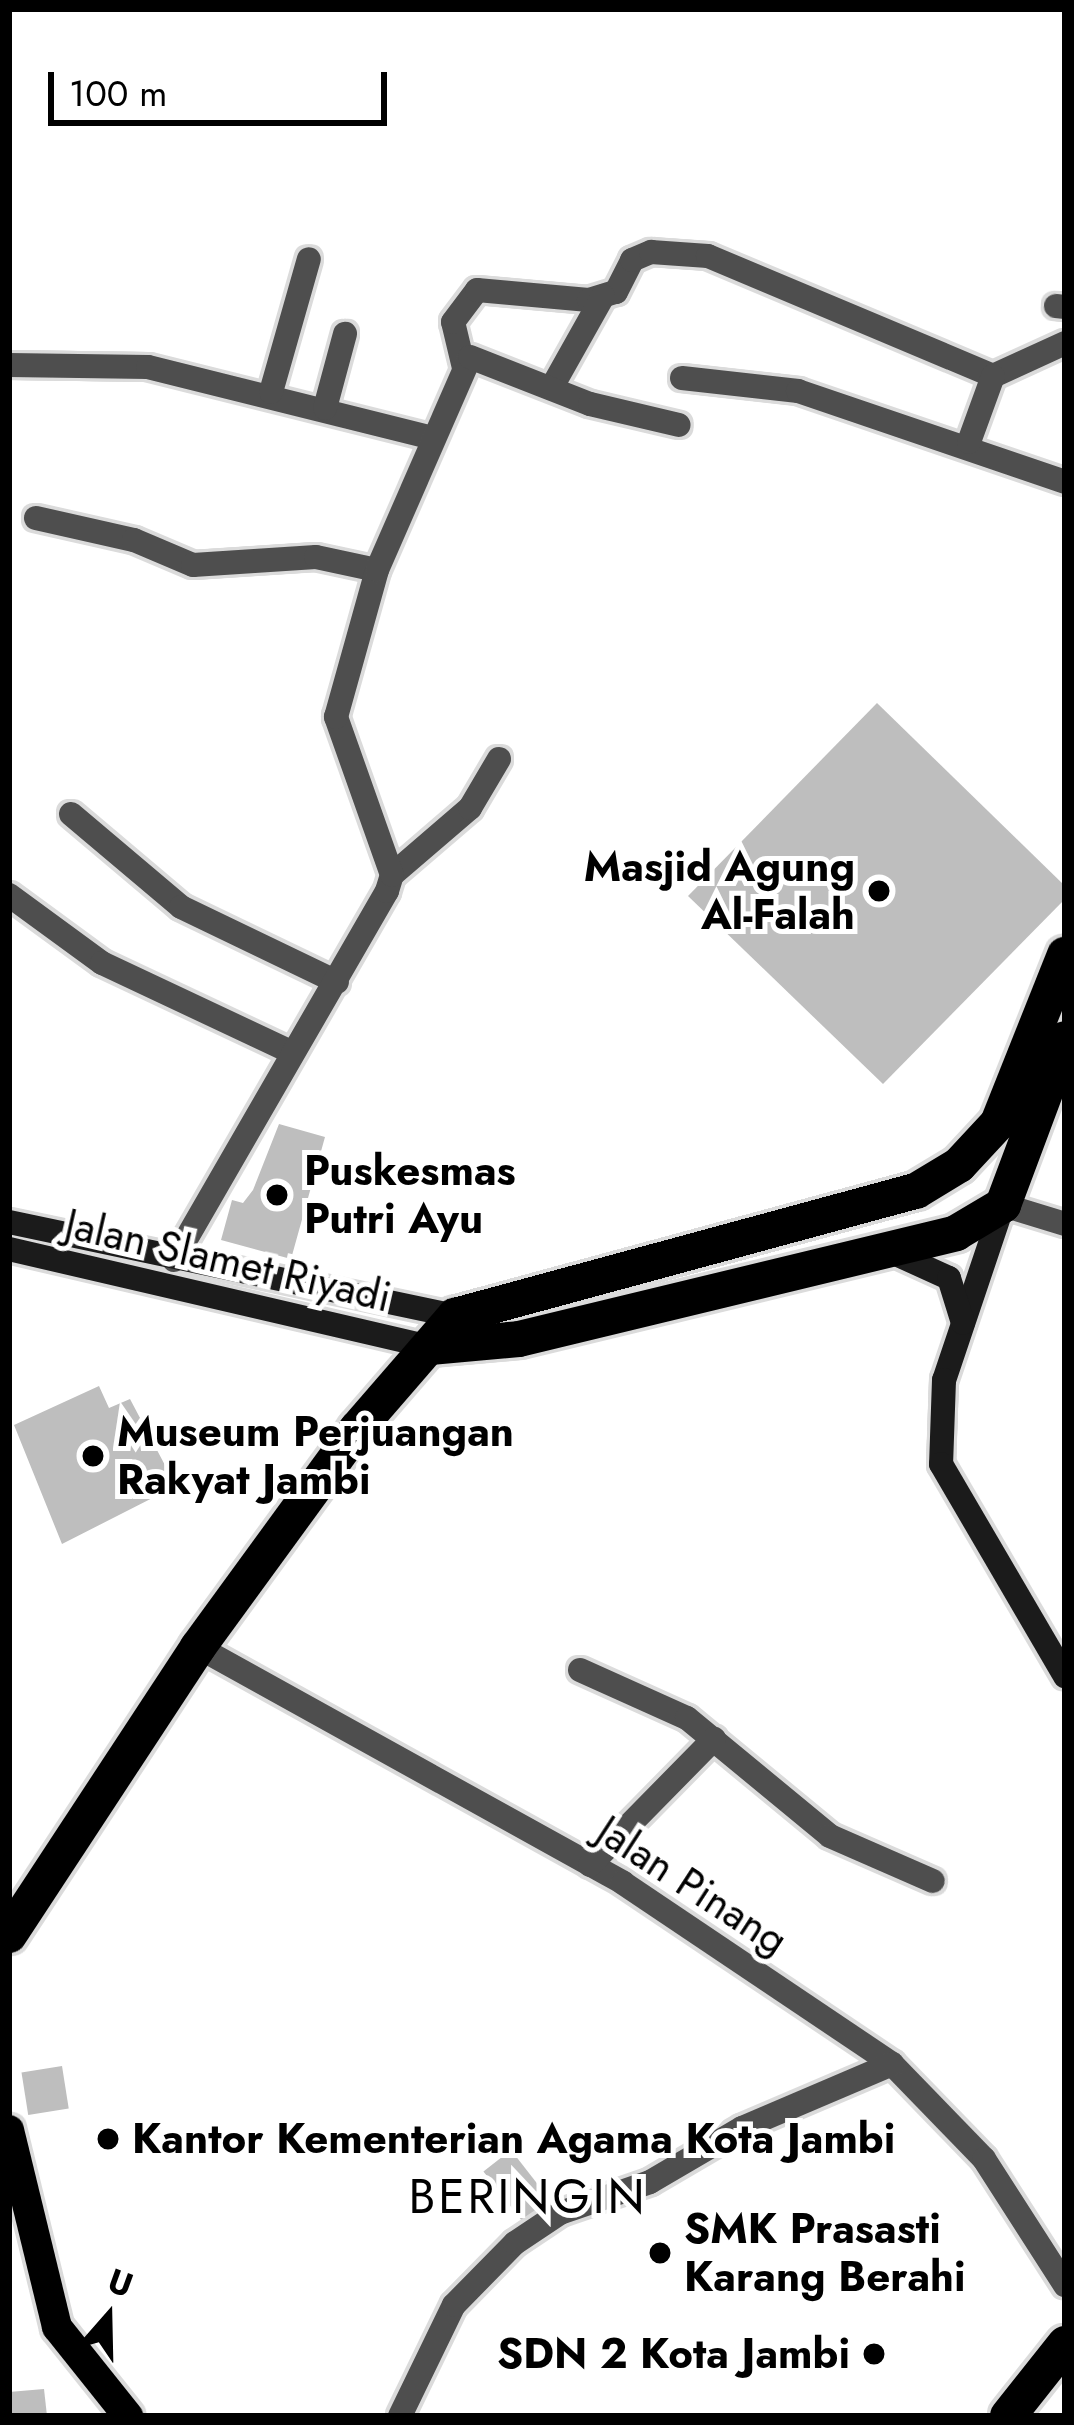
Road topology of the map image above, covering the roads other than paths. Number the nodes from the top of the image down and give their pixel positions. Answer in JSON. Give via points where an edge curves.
{"nodes":[{"id":1,"x":309,"y":259,"type":"dead end"},
{"id":2,"x":604,"y":296,"type":"junction"},
{"id":3,"x":345,"y":334,"type":"dead end"},
{"id":4,"x":1065,"y":343,"type":"edge"},
{"id":5,"x":9,"y":365,"type":"edge"},
{"id":6,"x":464,"y":368,"type":"junction"},
{"id":7,"x":993,"y":376,"type":"junction"},
{"id":8,"x":682,"y":378,"type":"dead end"},
{"id":9,"x":552,"y":387,"type":"junction"},
{"id":10,"x":271,"y":392,"type":"junction"},
{"id":11,"x":325,"y":407,"type":"junction"},
{"id":12,"x":679,"y":425,"type":"dead end"},
{"id":13,"x":432,"y":438,"type":"junction"},
{"id":14,"x":969,"y":442,"type":"junction"},
{"id":15,"x":1065,"y":482,"type":"edge"},
{"id":16,"x":36,"y":518,"type":"dead end"},
{"id":17,"x":376,"y":571,"type":"junction"},
{"id":18,"x":500,"y":759,"type":"dead end"},
{"id":19,"x":71,"y":814,"type":"dead end"},
{"id":20,"x":392,"y":875,"type":"junction"},
{"id":21,"x":9,"y":895,"type":"edge"},
{"id":22,"x":1065,"y":955,"type":"edge"},
{"id":23,"x":337,"y":982,"type":"junction"},
{"id":24,"x":1065,"y":1039,"type":"edge"},
{"id":25,"x":291,"y":1052,"type":"junction"},
{"id":26,"x":1047,"y":1073,"type":"edge"},
{"id":27,"x":1014,"y":1129,"type":"junction"},
{"id":28,"x":1003,"y":1204,"type":"junction"},
{"id":29,"x":9,"y":1222,"type":"edge"},
{"id":30,"x":1065,"y":1224,"type":"edge"},
{"id":31,"x":9,"y":1249,"type":"edge"},
{"id":32,"x":893,"y":1253,"type":"junction"},
{"id":33,"x":174,"y":1260,"type":"junction"},
{"id":34,"x":455,"y":1316,"type":"junction"},
{"id":35,"x":964,"y":1326,"type":"junction"},
{"id":36,"x":430,"y":1347,"type":"junction"},
{"id":37,"x":198,"y":1647,"type":"junction"},
{"id":38,"x":580,"y":1670,"type":"dead end"},
{"id":39,"x":1065,"y":1676,"type":"edge"},
{"id":40,"x":713,"y":1739,"type":"junction"},
{"id":41,"x":590,"y":1865,"type":"junction"},
{"id":42,"x":933,"y":1881,"type":"dead end"},
{"id":43,"x":9,"y":1935,"type":"edge"},
{"id":44,"x":892,"y":2064,"type":"junction"},
{"id":45,"x":9,"y":2130,"type":"edge"},
{"id":46,"x":1065,"y":2285,"type":"edge"},
{"id":47,"x":1065,"y":2344,"type":"edge"},
{"id":48,"x":128,"y":2416,"type":"edge"},
{"id":49,"x":400,"y":2416,"type":"edge"},
{"id":50,"x":1008,"y":2416,"type":"edge"}],
"edges":[{"from":1,"to":10,"type":"street"},
{"from":2,"to":6,"type":"street","via":[[477,290],[453,322]]},
{"from":2,"to":7,"type":"street","via":[[639,254],[708,256]]},
{"from":2,"to":9,"type":"street"},
{"from":3,"to":11,"type":"street"},
{"from":4,"to":7,"type":"street"},
{"from":5,"to":10,"type":"street","via":[[148,367]]},
{"from":6,"to":9,"type":"street","via":[[479,354]]},
{"from":6,"to":13,"type":"street"},
{"from":7,"to":14,"type":"street"},
{"from":8,"to":14,"type":"street","via":[[758,380]]},
{"from":9,"to":12,"type":"street"},
{"from":10,"to":11,"type":"street"},
{"from":11,"to":13,"type":"street"},
{"from":13,"to":17,"type":"street"},
{"from":14,"to":15,"type":"street"},
{"from":16,"to":17,"type":"street","via":[[134,540],[193,565],[316,557]]},
{"from":17,"to":20,"type":"street","via":[[336,726]]},
{"from":18,"to":20,"type":"street","via":[[470,808]]},
{"from":19,"to":23,"type":"street","via":[[181,907]]},
{"from":20,"to":23,"type":"street"},
{"from":21,"to":25,"type":"street","via":[[103,963]]},
{"from":22,"to":26,"type":"highway"},
{"from":23,"to":25,"type":"street"},
{"from":24,"to":26,"type":"highway"},
{"from":25,"to":33,"type":"street"},
{"from":26,"to":27,"type":"highway"},
{"from":27,"to":28,"type":"highway"},
{"from":27,"to":34,"type":"highway","via":[[863,1213]]},
{"from":28,"to":30,"type":"street"},
{"from":28,"to":32,"type":"highway"},
{"from":28,"to":35,"type":"main road"},
{"from":29,"to":33,"type":"main road","name":"Jalan Slamet Riyadi"},
{"from":31,"to":36,"type":"main road","name":"Jalan Slamet Riyadi"},
{"from":32,"to":35,"type":"main road","via":[[950,1278]]},
{"from":32,"to":36,"type":"highway","via":[[519,1340]]},
{"from":33,"to":34,"type":"main road","name":"Jalan Slamet Riyadi"},
{"from":34,"to":36,"type":"highway"},
{"from":35,"to":39,"type":"main road","via":[[944,1380],[941,1464]]},
{"from":36,"to":37,"type":"highway","via":[[357,1429]]},
{"from":37,"to":41,"type":"street","name":"Jalan Pinang"},
{"from":37,"to":43,"type":"highway"},
{"from":38,"to":40,"type":"street"},
{"from":40,"to":41,"type":"street"},
{"from":40,"to":42,"type":"street","via":[[830,1836]]},
{"from":41,"to":44,"type":"street","name":"Jalan Pinang"},
{"from":44,"to":46,"type":"street","name":"Jalan Pinang","via":[[985,2159]]},
{"from":44,"to":49,"type":"street","via":[[742,2128],[650,2182],[560,2213],[515,2243],[454,2306]]},
{"from":45,"to":48,"type":"main road","via":[[57,2327]]},
{"from":47,"to":50,"type":"highway"}]}
